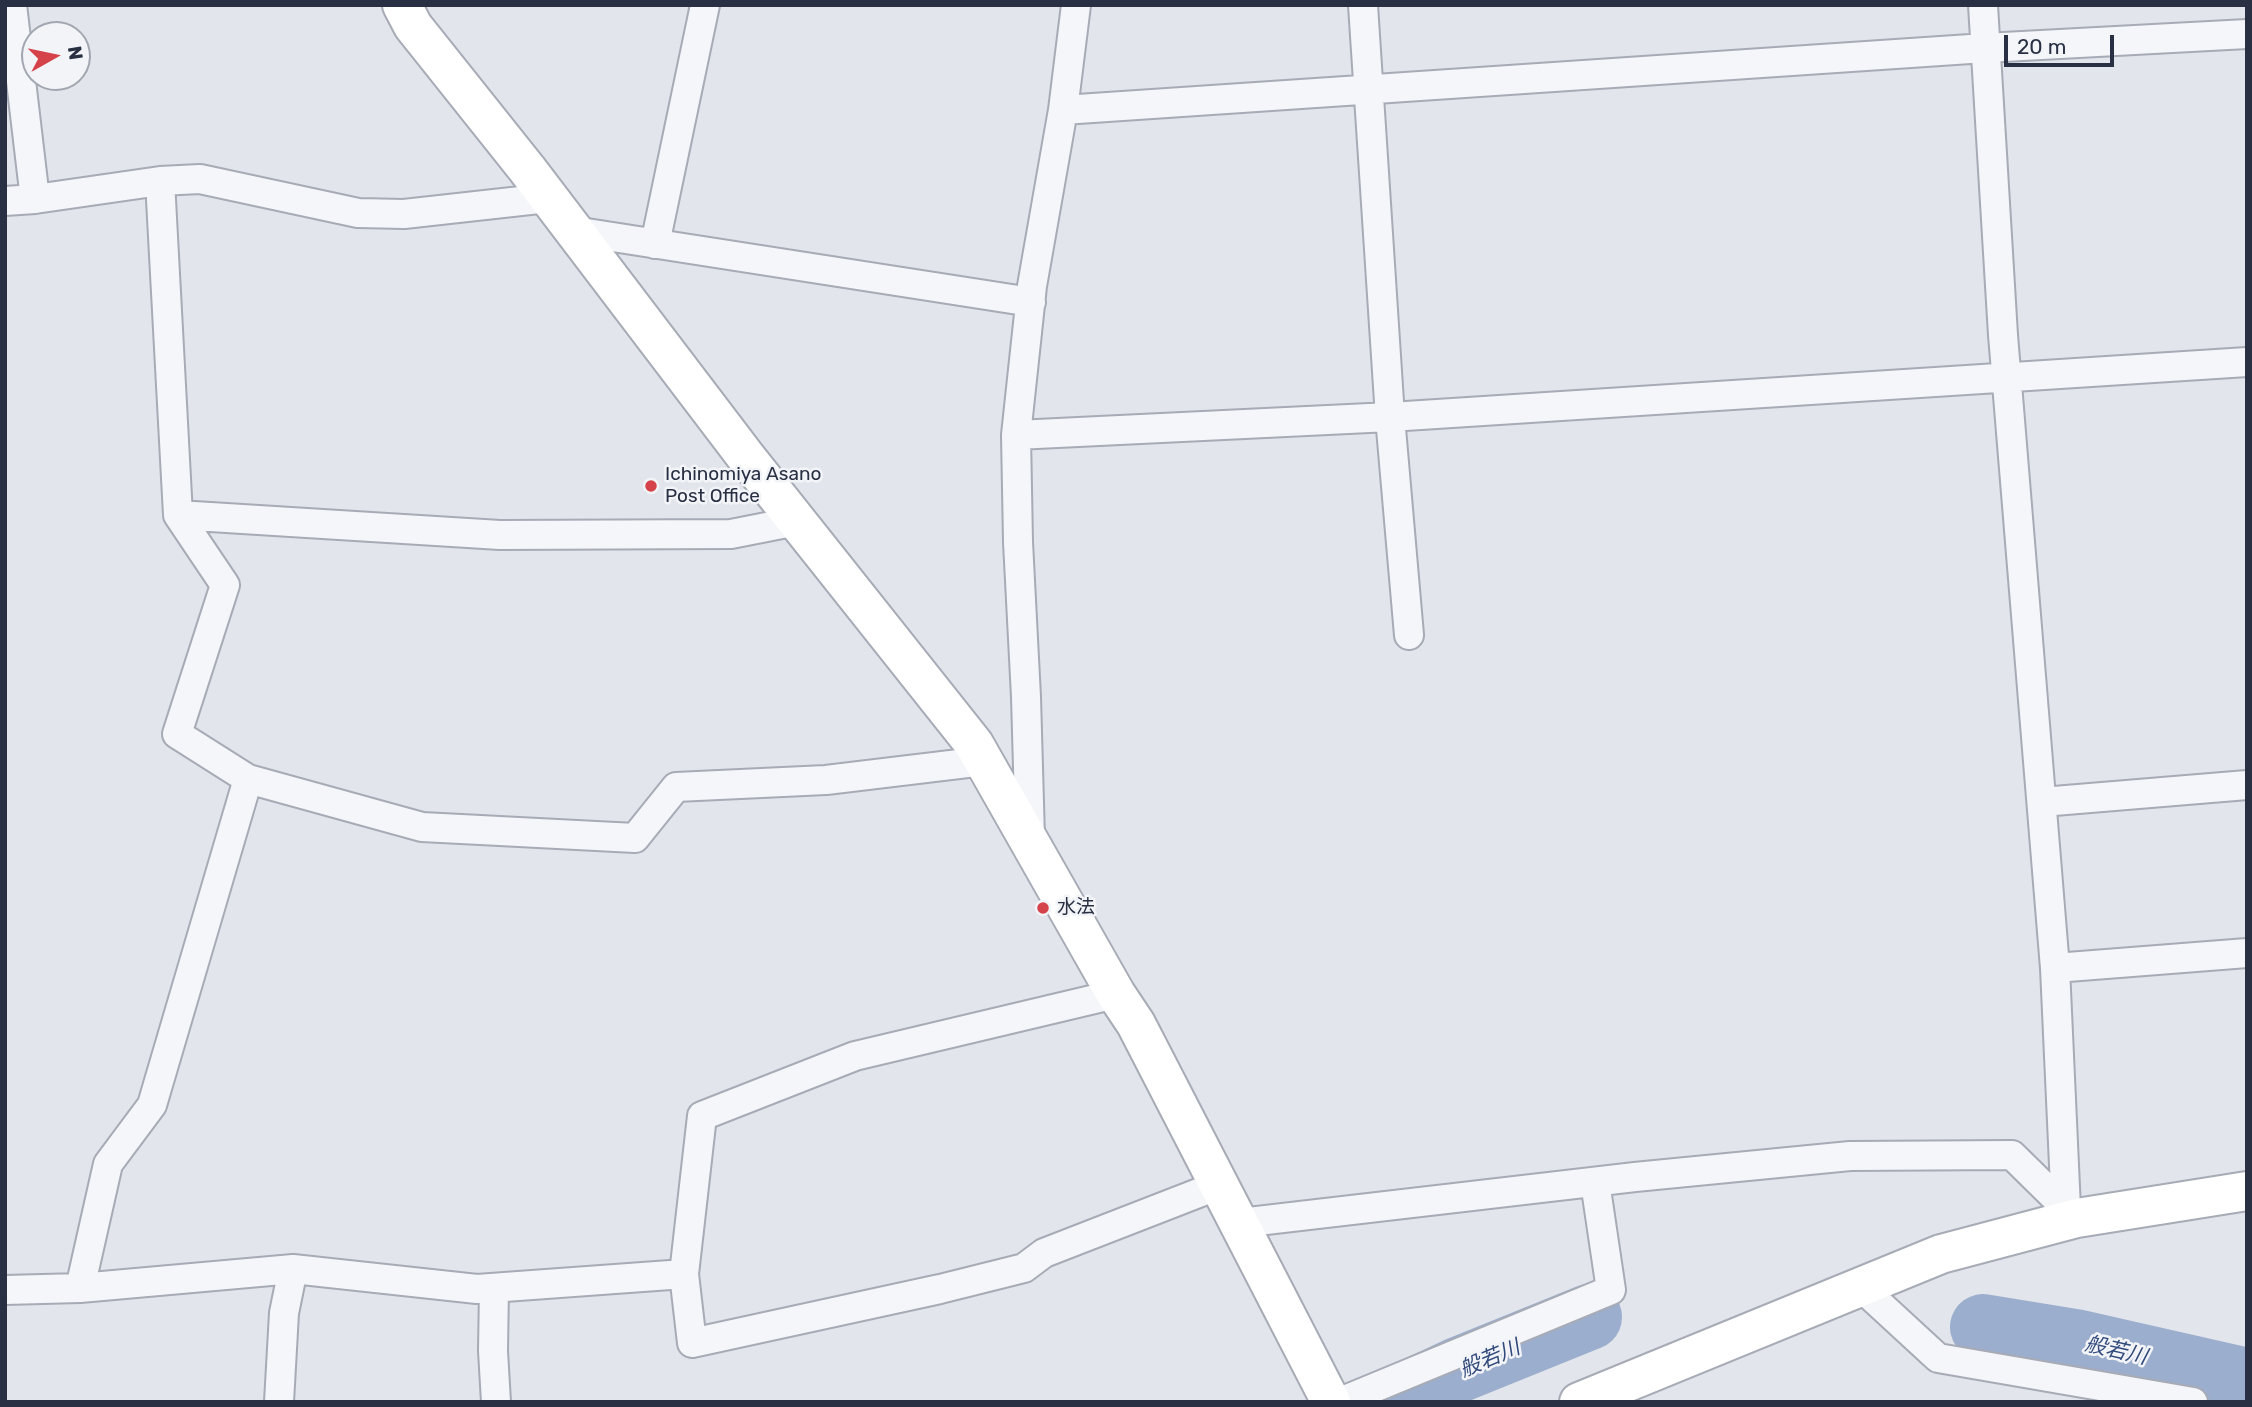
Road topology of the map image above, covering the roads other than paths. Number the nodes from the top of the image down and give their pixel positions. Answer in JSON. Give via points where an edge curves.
{"nodes":[{"id":1,"x":12,"y":5,"type":"edge"},
{"id":2,"x":402,"y":5,"type":"edge"},
{"id":3,"x":705,"y":5,"type":"edge"},
{"id":4,"x":1076,"y":5,"type":"edge"},
{"id":5,"x":1363,"y":5,"type":"edge"},
{"id":6,"x":1983,"y":5,"type":"edge"},
{"id":7,"x":2247,"y":34,"type":"edge"},
{"id":8,"x":1985,"y":48,"type":"junction"},
{"id":9,"x":1370,"y":90,"type":"junction"},
{"id":10,"x":1063,"y":110,"type":"junction"},
{"id":11,"x":160,"y":180,"type":"junction"},
{"id":12,"x":548,"y":198,"type":"junction"},
{"id":13,"x":35,"y":199,"type":"junction"},
{"id":14,"x":5,"y":201,"type":"edge"},
{"id":15,"x":574,"y":231,"type":"junction"},
{"id":16,"x":655,"y":244,"type":"junction"},
{"id":17,"x":1031,"y":302,"type":"junction"},
{"id":18,"x":2247,"y":362,"type":"edge"},
{"id":19,"x":2007,"y":377,"type":"junction"},
{"id":20,"x":1390,"y":416,"type":"junction"},
{"id":21,"x":1016,"y":435,"type":"junction"},
{"id":22,"x":178,"y":514,"type":"junction"},
{"id":23,"x":797,"y":521,"type":"junction"},
{"id":24,"x":1409,"y":635,"type":"dead end"},
{"id":25,"x":984,"y":761,"type":"junction"},
{"id":26,"x":248,"y":779,"type":"junction"},
{"id":27,"x":2247,"y":785,"type":"edge"},
{"id":28,"x":2042,"y":802,"type":"junction"},
{"id":29,"x":1030,"y":841,"type":"junction"},
{"id":30,"x":2247,"y":953,"type":"edge"},
{"id":31,"x":2055,"y":968,"type":"junction"},
{"id":32,"x":1116,"y":994,"type":"junction"},
{"id":33,"x":1595,"y":1182,"type":"junction"},
{"id":34,"x":1219,"y":1185,"type":"junction"},
{"id":35,"x":2247,"y":1191,"type":"edge"},
{"id":36,"x":2071,"y":1213,"type":"junction"},
{"id":37,"x":1240,"y":1223,"type":"junction"},
{"id":38,"x":293,"y":1269,"type":"junction"},
{"id":39,"x":684,"y":1275,"type":"junction"},
{"id":40,"x":79,"y":1288,"type":"junction"},
{"id":41,"x":494,"y":1288,"type":"junction"},
{"id":42,"x":1862,"y":1288,"type":"junction"},
{"id":43,"x":5,"y":1290,"type":"edge"},
{"id":44,"x":279,"y":1402,"type":"edge"},
{"id":45,"x":496,"y":1402,"type":"edge"},
{"id":46,"x":1331,"y":1402,"type":"edge"},
{"id":47,"x":1340,"y":1402,"type":"edge"},
{"id":48,"x":1579,"y":1402,"type":"edge"},
{"id":49,"x":2193,"y":1402,"type":"edge"}],
"edges":[{"from":1,"to":13,"type":"street"},
{"from":2,"to":12,"type":"street","via":[[413,26]]},
{"from":3,"to":16,"type":"street"},
{"from":4,"to":10,"type":"street"},
{"from":5,"to":9,"type":"street"},
{"from":6,"to":8,"type":"street"},
{"from":7,"to":8,"type":"street"},
{"from":8,"to":9,"type":"street"},
{"from":8,"to":19,"type":"street"},
{"from":9,"to":10,"type":"street"},
{"from":9,"to":20,"type":"street"},
{"from":10,"to":17,"type":"street"},
{"from":11,"to":12,"type":"street","via":[[200,179],[358,213],[404,214]]},
{"from":11,"to":13,"type":"street"},
{"from":11,"to":22,"type":"street"},
{"from":12,"to":15,"type":"street"},
{"from":13,"to":14,"type":"street"},
{"from":15,"to":16,"type":"street"},
{"from":15,"to":23,"type":"street"},
{"from":16,"to":17,"type":"street"},
{"from":17,"to":21,"type":"street"},
{"from":18,"to":19,"type":"street"},
{"from":19,"to":20,"type":"street"},
{"from":19,"to":28,"type":"street"},
{"from":20,"to":21,"type":"street"},
{"from":20,"to":24,"type":"street"},
{"from":21,"to":29,"type":"street"},
{"from":22,"to":23,"type":"street","via":[[500,535],[731,534]]},
{"from":22,"to":26,"type":"street","via":[[225,585],[177,734]]},
{"from":23,"to":25,"type":"street"},
{"from":25,"to":26,"type":"street","via":[[826,780],[676,787],[635,838],[422,827]]},
{"from":25,"to":29,"type":"street"},
{"from":26,"to":40,"type":"street","via":[[152,1105],[108,1164]]},
{"from":27,"to":28,"type":"street"},
{"from":28,"to":31,"type":"street"},
{"from":29,"to":32,"type":"street"},
{"from":30,"to":31,"type":"street"},
{"from":31,"to":36,"type":"street"},
{"from":32,"to":34,"type":"street"},
{"from":32,"to":39,"type":"street","via":[[855,1056],[702,1116]]},
{"from":33,"to":36,"type":"street","via":[[1850,1156],[2012,1155]]},
{"from":33,"to":37,"type":"street"},
{"from":33,"to":47,"type":"street","via":[[1611,1290]]},
{"from":34,"to":37,"type":"street"},
{"from":34,"to":39,"type":"street","via":[[1044,1252],[1024,1268],[692,1343]]},
{"from":35,"to":36,"type":"street"},
{"from":36,"to":42,"type":"street","via":[[1941,1254]]},
{"from":37,"to":46,"type":"street"},
{"from":38,"to":40,"type":"street"},
{"from":38,"to":41,"type":"street"},
{"from":38,"to":44,"type":"street","via":[[284,1313]]},
{"from":39,"to":41,"type":"street"},
{"from":40,"to":43,"type":"street"},
{"from":41,"to":45,"type":"street"},
{"from":42,"to":48,"type":"street"},
{"from":42,"to":49,"type":"street","via":[[1938,1358]]}]}
